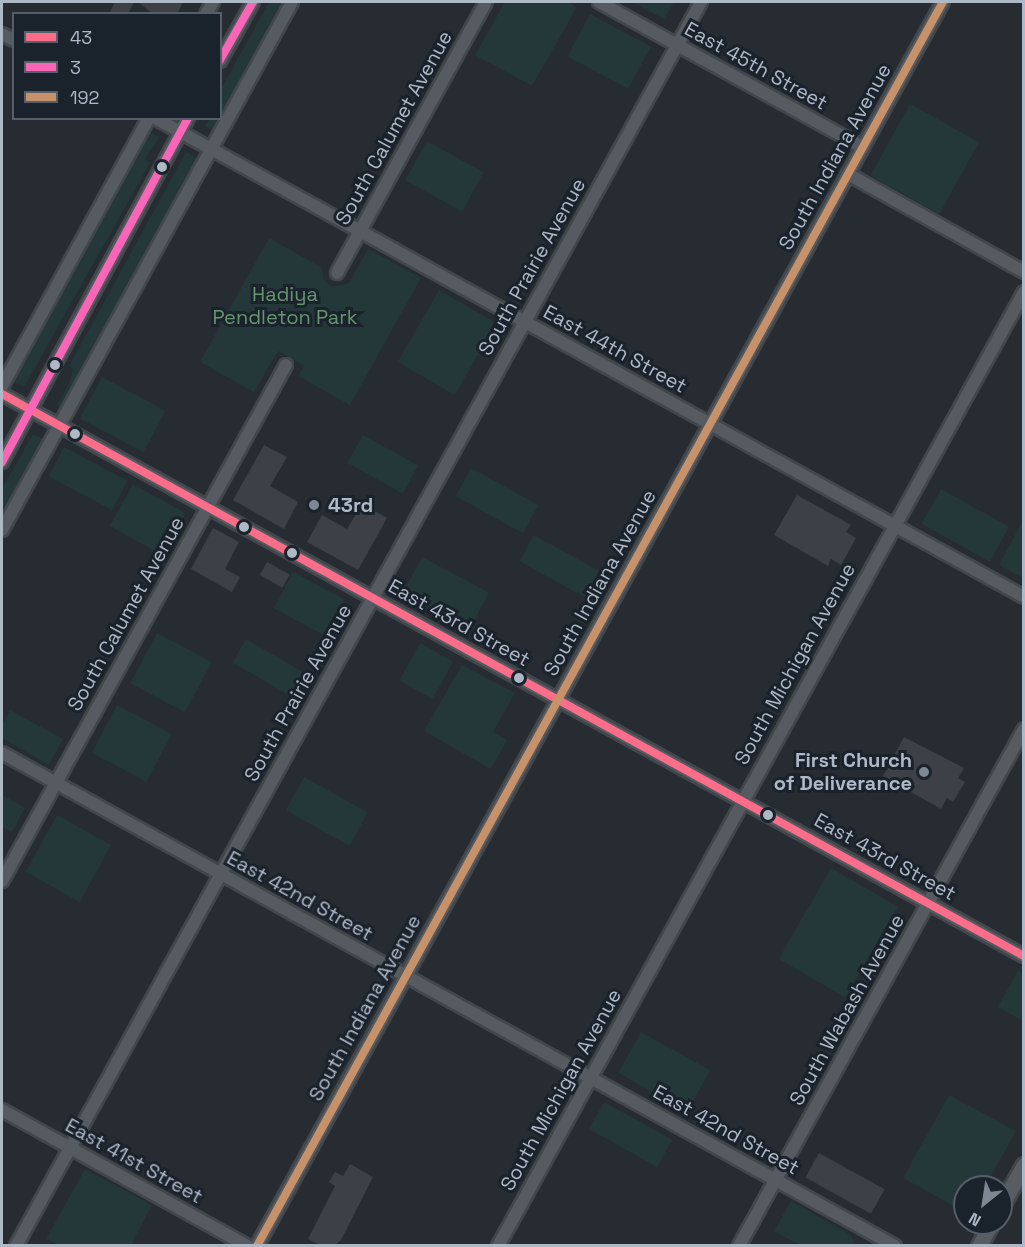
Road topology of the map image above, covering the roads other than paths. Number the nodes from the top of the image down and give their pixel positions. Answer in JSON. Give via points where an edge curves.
{"nodes":[{"id":1,"x":253,"y":2,"type":"edge"},
{"id":2,"x":292,"y":2,"type":"edge"},
{"id":3,"x":486,"y":2,"type":"edge"},
{"id":4,"x":599,"y":2,"type":"edge"},
{"id":5,"x":701,"y":2,"type":"edge"},
{"id":6,"x":943,"y":2,"type":"edge"},
{"id":7,"x":677,"y":45,"type":"junction"},
{"id":8,"x":222,"y":57,"type":"edge"},
{"id":9,"x":148,"y":120,"type":"edge"},
{"id":10,"x":159,"y":120,"type":"edge"},
{"id":11,"x":187,"y":120,"type":"edge"},
{"id":12,"x":180,"y":132,"type":"junction"},
{"id":13,"x":863,"y":147,"type":"junction"},
{"id":14,"x":211,"y":149,"type":"junction"},
{"id":15,"x":848,"y":174,"type":"junction"},
{"id":16,"x":361,"y":231,"type":"junction"},
{"id":17,"x":1023,"y":272,"type":"edge"},
{"id":18,"x":337,"y":273,"type":"dead end"},
{"id":19,"x":1023,"y":292,"type":"edge"},
{"id":20,"x":525,"y":322,"type":"junction"},
{"id":21,"x":286,"y":365,"type":"dead end"},
{"id":22,"x":2,"y":387,"type":"edge"},
{"id":23,"x":2,"y":394,"type":"edge"},
{"id":24,"x":30,"y":410,"type":"junction"},
{"id":25,"x":710,"y":424,"type":"junction"},
{"id":26,"x":59,"y":426,"type":"junction"},
{"id":27,"x":2,"y":462,"type":"edge"},
{"id":28,"x":207,"y":507,"type":"junction"},
{"id":29,"x":895,"y":526,"type":"junction"},
{"id":30,"x":2,"y":530,"type":"edge"},
{"id":31,"x":1023,"y":597,"type":"edge"},
{"id":32,"x":373,"y":598,"type":"junction"},
{"id":33,"x":558,"y":700,"type":"junction"},
{"id":34,"x":1023,"y":729,"type":"edge"},
{"id":35,"x":2,"y":753,"type":"edge"},
{"id":36,"x":56,"y":783,"type":"junction"},
{"id":37,"x":741,"y":801,"type":"junction"},
{"id":38,"x":220,"y":874,"type":"junction"},
{"id":39,"x":2,"y":881,"type":"edge"},
{"id":40,"x":928,"y":903,"type":"junction"},
{"id":41,"x":1023,"y":956,"type":"edge"},
{"id":42,"x":405,"y":976,"type":"junction"},
{"id":43,"x":590,"y":1077,"type":"junction"},
{"id":44,"x":2,"y":1110,"type":"edge"},
{"id":45,"x":69,"y":1148,"type":"junction"},
{"id":46,"x":1023,"y":1165,"type":"edge"},
{"id":47,"x":775,"y":1179,"type":"junction"},
{"id":48,"x":1013,"y":1184,"type":"edge"},
{"id":49,"x":16,"y":1245,"type":"edge"},
{"id":50,"x":247,"y":1245,"type":"edge"},
{"id":51,"x":256,"y":1245,"type":"edge"},
{"id":52,"x":498,"y":1245,"type":"edge"},
{"id":53,"x":739,"y":1245,"type":"edge"},
{"id":54,"x":896,"y":1245,"type":"edge"}],
"edges":[{"from":1,"to":8,"type":"street"},
{"from":2,"to":14,"type":"street"},
{"from":3,"to":16,"type":"street","name":"South Calumet Avenue"},
{"from":4,"to":7,"type":"street","name":"East 45th Street"},
{"from":5,"to":7,"type":"street","name":"South Prairie Avenue"},
{"from":6,"to":13,"type":"street","name":"South Indiana Avenue"},
{"from":7,"to":13,"type":"street","name":"East 45th Street"},
{"from":7,"to":20,"type":"street","name":"South Prairie Avenue"},
{"from":9,"to":22,"type":"street"},
{"from":10,"to":12,"type":"street","name":"East 44th Street"},
{"from":11,"to":12,"type":"street"},
{"from":12,"to":14,"type":"street","name":"East 44th Street"},
{"from":12,"to":24,"type":"street"},
{"from":13,"to":15,"type":"street","name":"South Indiana Avenue"},
{"from":14,"to":16,"type":"street","name":"East 44th Street"},
{"from":14,"to":26,"type":"street"},
{"from":15,"to":17,"type":"street"},
{"from":15,"to":25,"type":"street","name":"South Indiana Avenue"},
{"from":16,"to":18,"type":"street","name":"South Calumet Avenue"},
{"from":16,"to":20,"type":"street","name":"East 44th Street"},
{"from":19,"to":29,"type":"street","name":"South Michigan Avenue"},
{"from":20,"to":25,"type":"street","name":"East 44th Street"},
{"from":20,"to":32,"type":"street","name":"South Prairie Avenue"},
{"from":21,"to":28,"type":"street","name":"South Calumet Avenue"},
{"from":23,"to":24,"type":"street","name":"East 43rd Street"},
{"from":24,"to":26,"type":"street","name":"East 43rd Street"},
{"from":24,"to":27,"type":"street"},
{"from":25,"to":29,"type":"street","name":"East 44th Street"},
{"from":25,"to":33,"type":"street","name":"South Indiana Avenue"},
{"from":26,"to":28,"type":"street","name":"East 43rd Street"},
{"from":26,"to":30,"type":"street"},
{"from":28,"to":32,"type":"street","name":"East 43rd Street"},
{"from":28,"to":36,"type":"street","name":"South Calumet Avenue"},
{"from":29,"to":31,"type":"street","name":"East 44th Street"},
{"from":29,"to":37,"type":"street","name":"South Michigan Avenue"},
{"from":32,"to":33,"type":"street","name":"East 43rd Street"},
{"from":32,"to":38,"type":"street","name":"South Prairie Avenue"},
{"from":33,"to":37,"type":"street","name":"East 43rd Street"},
{"from":33,"to":42,"type":"street","name":"South Indiana Avenue"},
{"from":34,"to":40,"type":"street","name":"South Wabash Avenue"},
{"from":35,"to":36,"type":"street","name":"East 42nd Street"},
{"from":36,"to":38,"type":"street","name":"East 42nd Street"},
{"from":36,"to":39,"type":"street","name":"South Calumet Avenue"},
{"from":37,"to":40,"type":"street","name":"East 43rd Street"},
{"from":37,"to":43,"type":"street","name":"South Michigan Avenue"},
{"from":38,"to":42,"type":"street","name":"East 42nd Street"},
{"from":38,"to":45,"type":"street","name":"South Prairie Avenue"},
{"from":40,"to":41,"type":"street","name":"East 43rd Street"},
{"from":40,"to":47,"type":"street","name":"South Wabash Avenue"},
{"from":42,"to":43,"type":"street","name":"East 42nd Street"},
{"from":42,"to":51,"type":"street","name":"South Indiana Avenue"},
{"from":43,"to":47,"type":"street","name":"East 42nd Street"},
{"from":43,"to":52,"type":"street","name":"South Michigan Avenue"},
{"from":44,"to":45,"type":"street","name":"East 41st Street"},
{"from":45,"to":49,"type":"street","name":"South Prairie Avenue"},
{"from":45,"to":50,"type":"street","name":"East 41st Street"},
{"from":46,"to":48,"type":"main road"},
{"from":47,"to":53,"type":"street","name":"South Wabash Avenue"},
{"from":47,"to":54,"type":"street","name":"East 42nd Street"}]}
